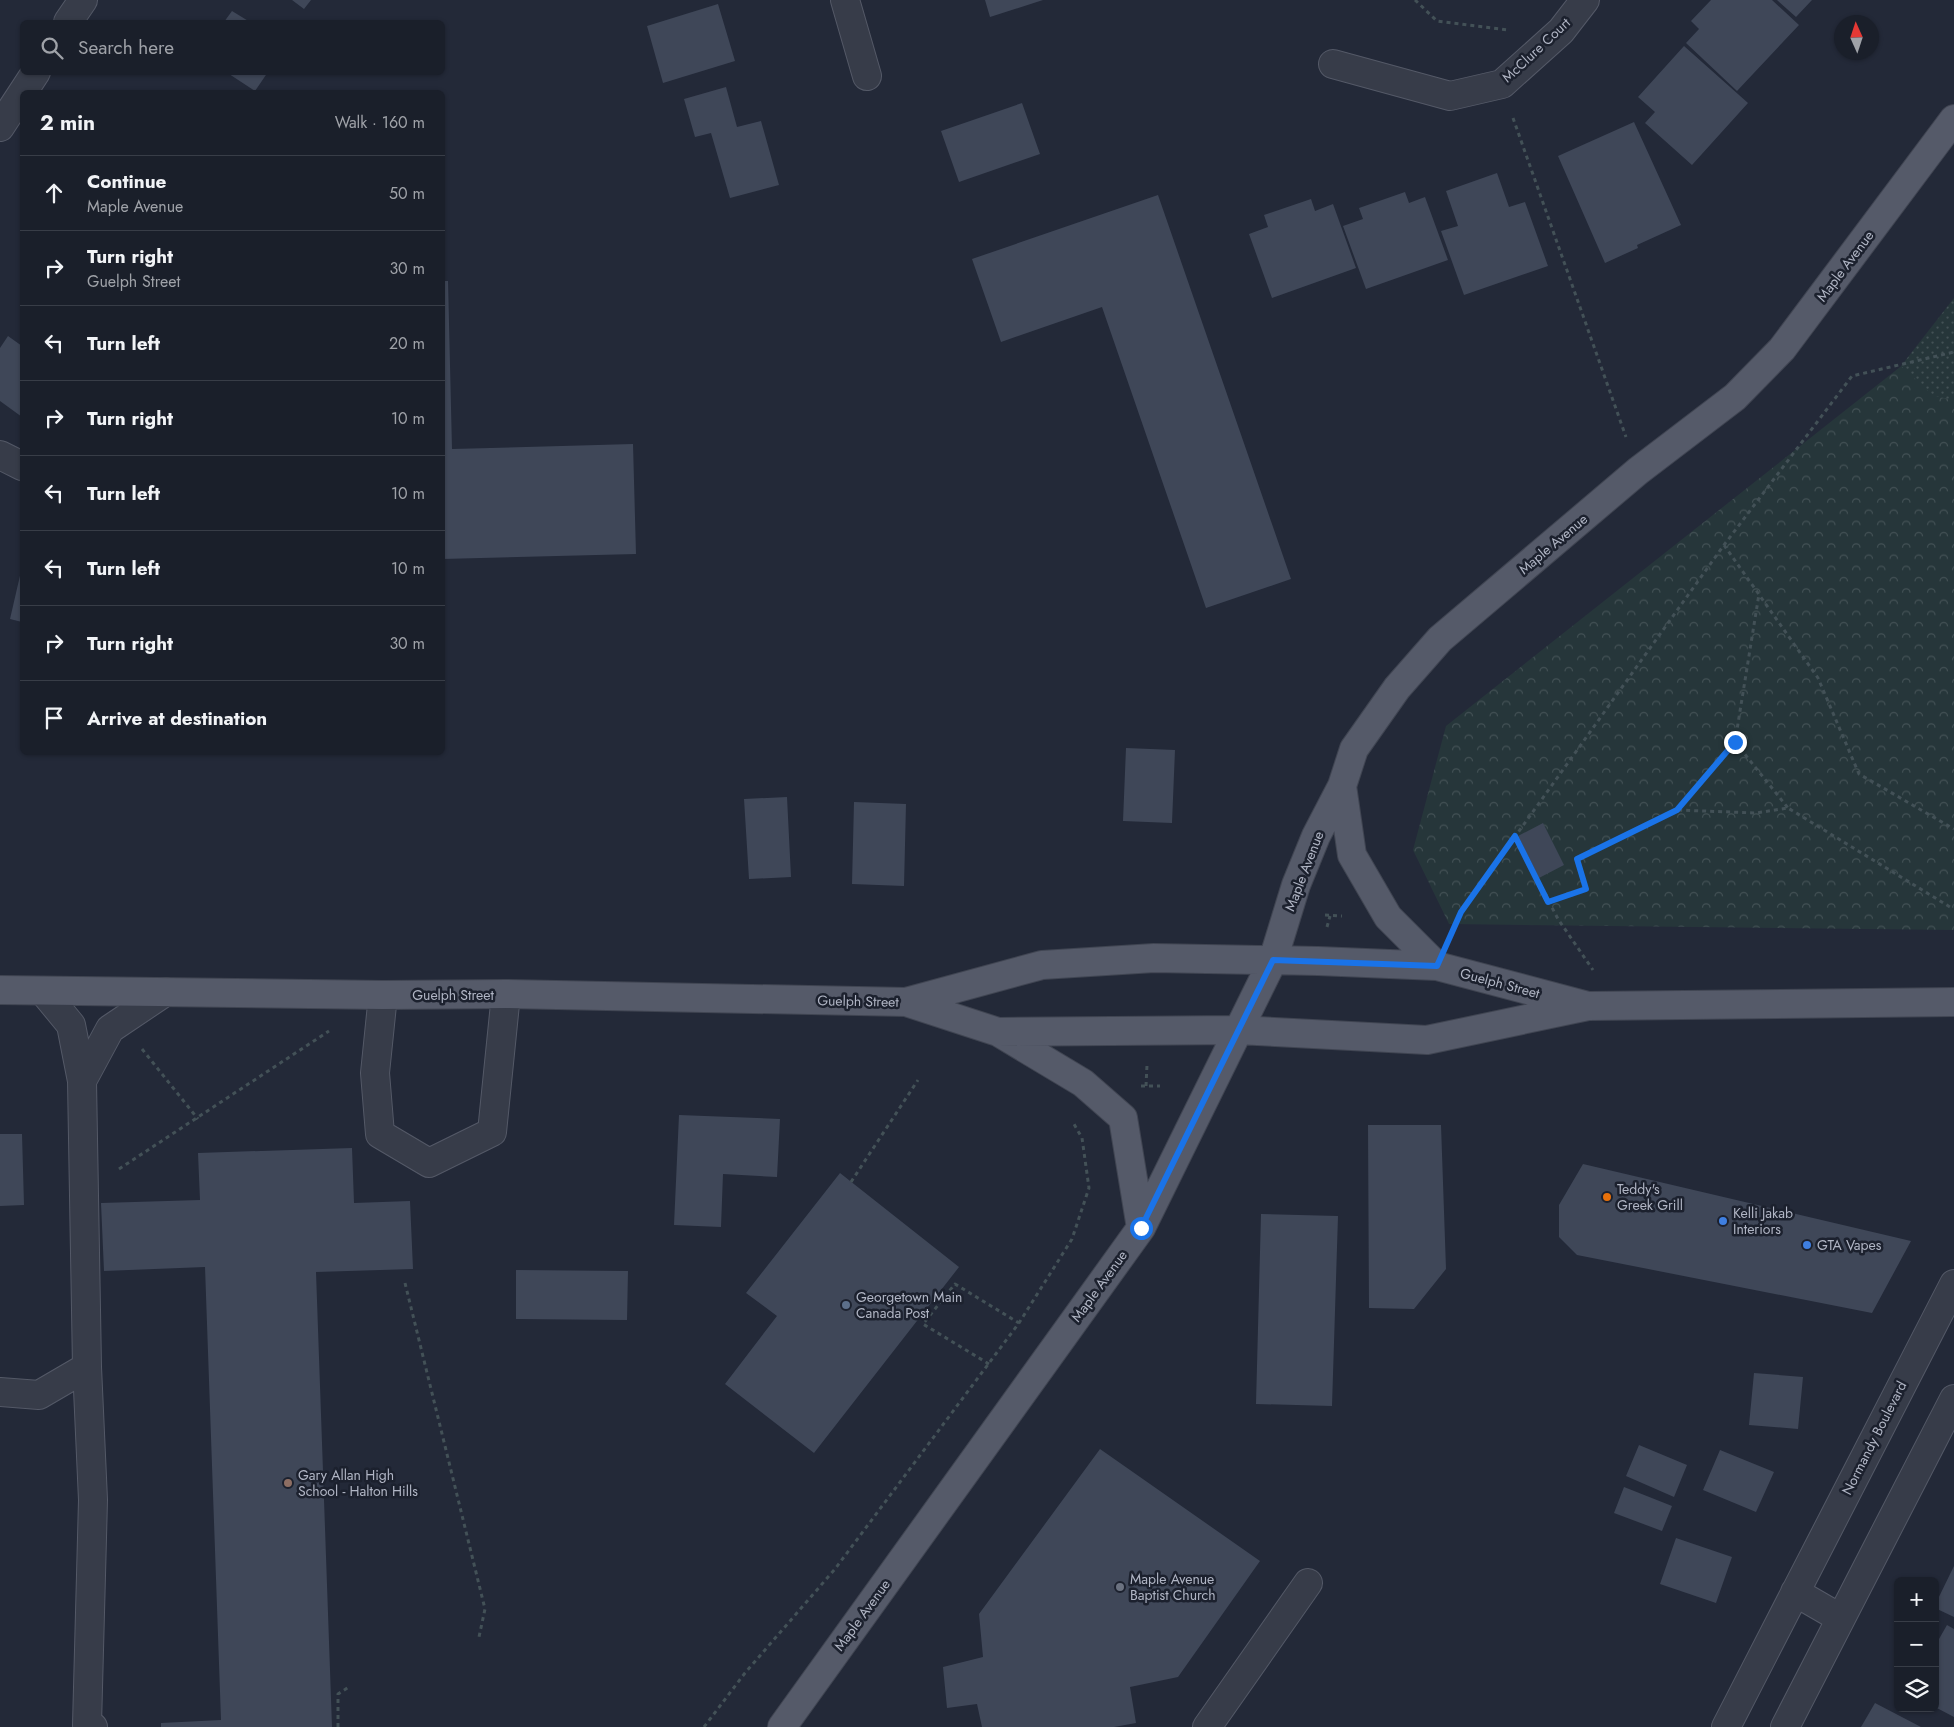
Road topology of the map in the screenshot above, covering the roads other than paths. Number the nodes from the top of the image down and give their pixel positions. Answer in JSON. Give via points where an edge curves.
{"nodes":[{"id":1,"x":83,"y":0,"type":"edge"},
{"id":2,"x":845,"y":0,"type":"edge"},
{"id":3,"x":1585,"y":0,"type":"edge"},
{"id":4,"x":69,"y":20,"type":"edge"},
{"id":5,"x":1334,"y":64,"type":"dead end"},
{"id":6,"x":34,"y":75,"type":"edge"},
{"id":7,"x":867,"y":76,"type":"dead end"},
{"id":8,"x":24,"y":90,"type":"edge"},
{"id":9,"x":20,"y":96,"type":"edge"},
{"id":10,"x":1954,"y":119,"type":"edge"},
{"id":11,"x":0,"y":126,"type":"edge"},
{"id":12,"x":0,"y":454,"type":"edge"},
{"id":13,"x":20,"y":465,"type":"edge"},
{"id":14,"x":1342,"y":786,"type":"junction"},
{"id":15,"x":1273,"y":960,"type":"junction"},
{"id":16,"x":1437,"y":966,"type":"junction"},
{"id":17,"x":0,"y":990,"type":"edge"},
{"id":18,"x":43,"y":991,"type":"junction"},
{"id":19,"x":165,"y":992,"type":"junction"},
{"id":20,"x":506,"y":994,"type":"junction"},
{"id":21,"x":384,"y":995,"type":"junction"},
{"id":22,"x":906,"y":1002,"type":"junction"},
{"id":23,"x":1954,"y":1002,"type":"edge"},
{"id":24,"x":1588,"y":1006,"type":"junction"},
{"id":25,"x":1238,"y":1030,"type":"junction"},
{"id":26,"x":998,"y":1032,"type":"junction"},
{"id":27,"x":82,"y":1081,"type":"junction"},
{"id":28,"x":1141,"y":1228,"type":"junction"},
{"id":29,"x":1954,"y":1284,"type":"edge"},
{"id":30,"x":87,"y":1367,"type":"junction"},
{"id":31,"x":0,"y":1392,"type":"edge"},
{"id":32,"x":1954,"y":1400,"type":"edge"},
{"id":33,"x":1308,"y":1583,"type":"dead end"},
{"id":34,"x":1795,"y":1592,"type":"junction"},
{"id":35,"x":1840,"y":1618,"type":"junction"},
{"id":36,"x":93,"y":1727,"type":"edge"},
{"id":37,"x":782,"y":1727,"type":"edge"},
{"id":38,"x":1207,"y":1727,"type":"edge"},
{"id":39,"x":1726,"y":1727,"type":"edge"},
{"id":40,"x":1785,"y":1727,"type":"edge"}],
"edges":[{"from":1,"to":4,"type":"street"},
{"from":2,"to":7,"type":"street"},
{"from":3,"to":5,"type":"street","name":"McClure Court","via":[[1561,31],[1502,84],[1450,96]]},
{"from":6,"to":8,"type":"street"},
{"from":9,"to":11,"type":"street"},
{"from":10,"to":14,"type":"main road","name":"Maple Avenue","via":[[1782,350],[1735,397],[1638,471],[1440,639],[1397,688],[1354,749]]},
{"from":12,"to":13,"type":"street"},
{"from":14,"to":15,"type":"main road","name":"Maple Avenue","via":[[1316,836],[1296,886]]},
{"from":14,"to":16,"type":"main road","via":[[1352,855],[1388,917]]},
{"from":15,"to":16,"type":"main road","name":"Guelph Street"},
{"from":15,"to":22,"type":"main road","name":"Guelph Street","via":[[1154,958],[1042,965]]},
{"from":15,"to":25,"type":"main road","name":"Maple Avenue"},
{"from":16,"to":24,"type":"main road","name":"Guelph Street"},
{"from":17,"to":18,"type":"main road","name":"Guelph Street"},
{"from":18,"to":19,"type":"main road","name":"Guelph Street"},
{"from":18,"to":27,"type":"street","via":[[71,1025]]},
{"from":19,"to":21,"type":"main road","name":"Guelph Street"},
{"from":19,"to":27,"type":"street","via":[[110,1029]]},
{"from":20,"to":21,"type":"main road","name":"Guelph Street"},
{"from":20,"to":21,"type":"street","via":[[492,1132],[429,1163],[380,1134],[375,1073]]},
{"from":20,"to":22,"type":"main road","name":"Guelph Street"},
{"from":22,"to":26,"type":"main road","name":"Guelph Street"},
{"from":23,"to":24,"type":"main road","name":"Guelph Street"},
{"from":24,"to":25,"type":"main road","name":"Guelph Street","via":[[1427,1040]]},
{"from":25,"to":26,"type":"main road","name":"Guelph Street"},
{"from":25,"to":28,"type":"main road","name":"Maple Avenue"},
{"from":26,"to":28,"type":"main road","via":[[1084,1083],[1123,1118]]},
{"from":27,"to":30,"type":"street"},
{"from":28,"to":37,"type":"main road","name":"Maple Avenue"},
{"from":29,"to":34,"type":"street","name":"Normandy Boulevard"},
{"from":30,"to":31,"type":"street","via":[[39,1395]]},
{"from":30,"to":36,"type":"street","via":[[93,1500],[87,1726]]},
{"from":32,"to":35,"type":"street"},
{"from":33,"to":38,"type":"street"},
{"from":34,"to":35,"type":"street"},
{"from":34,"to":39,"type":"street","name":"Normandy Boulevard"},
{"from":35,"to":40,"type":"street"}]}
